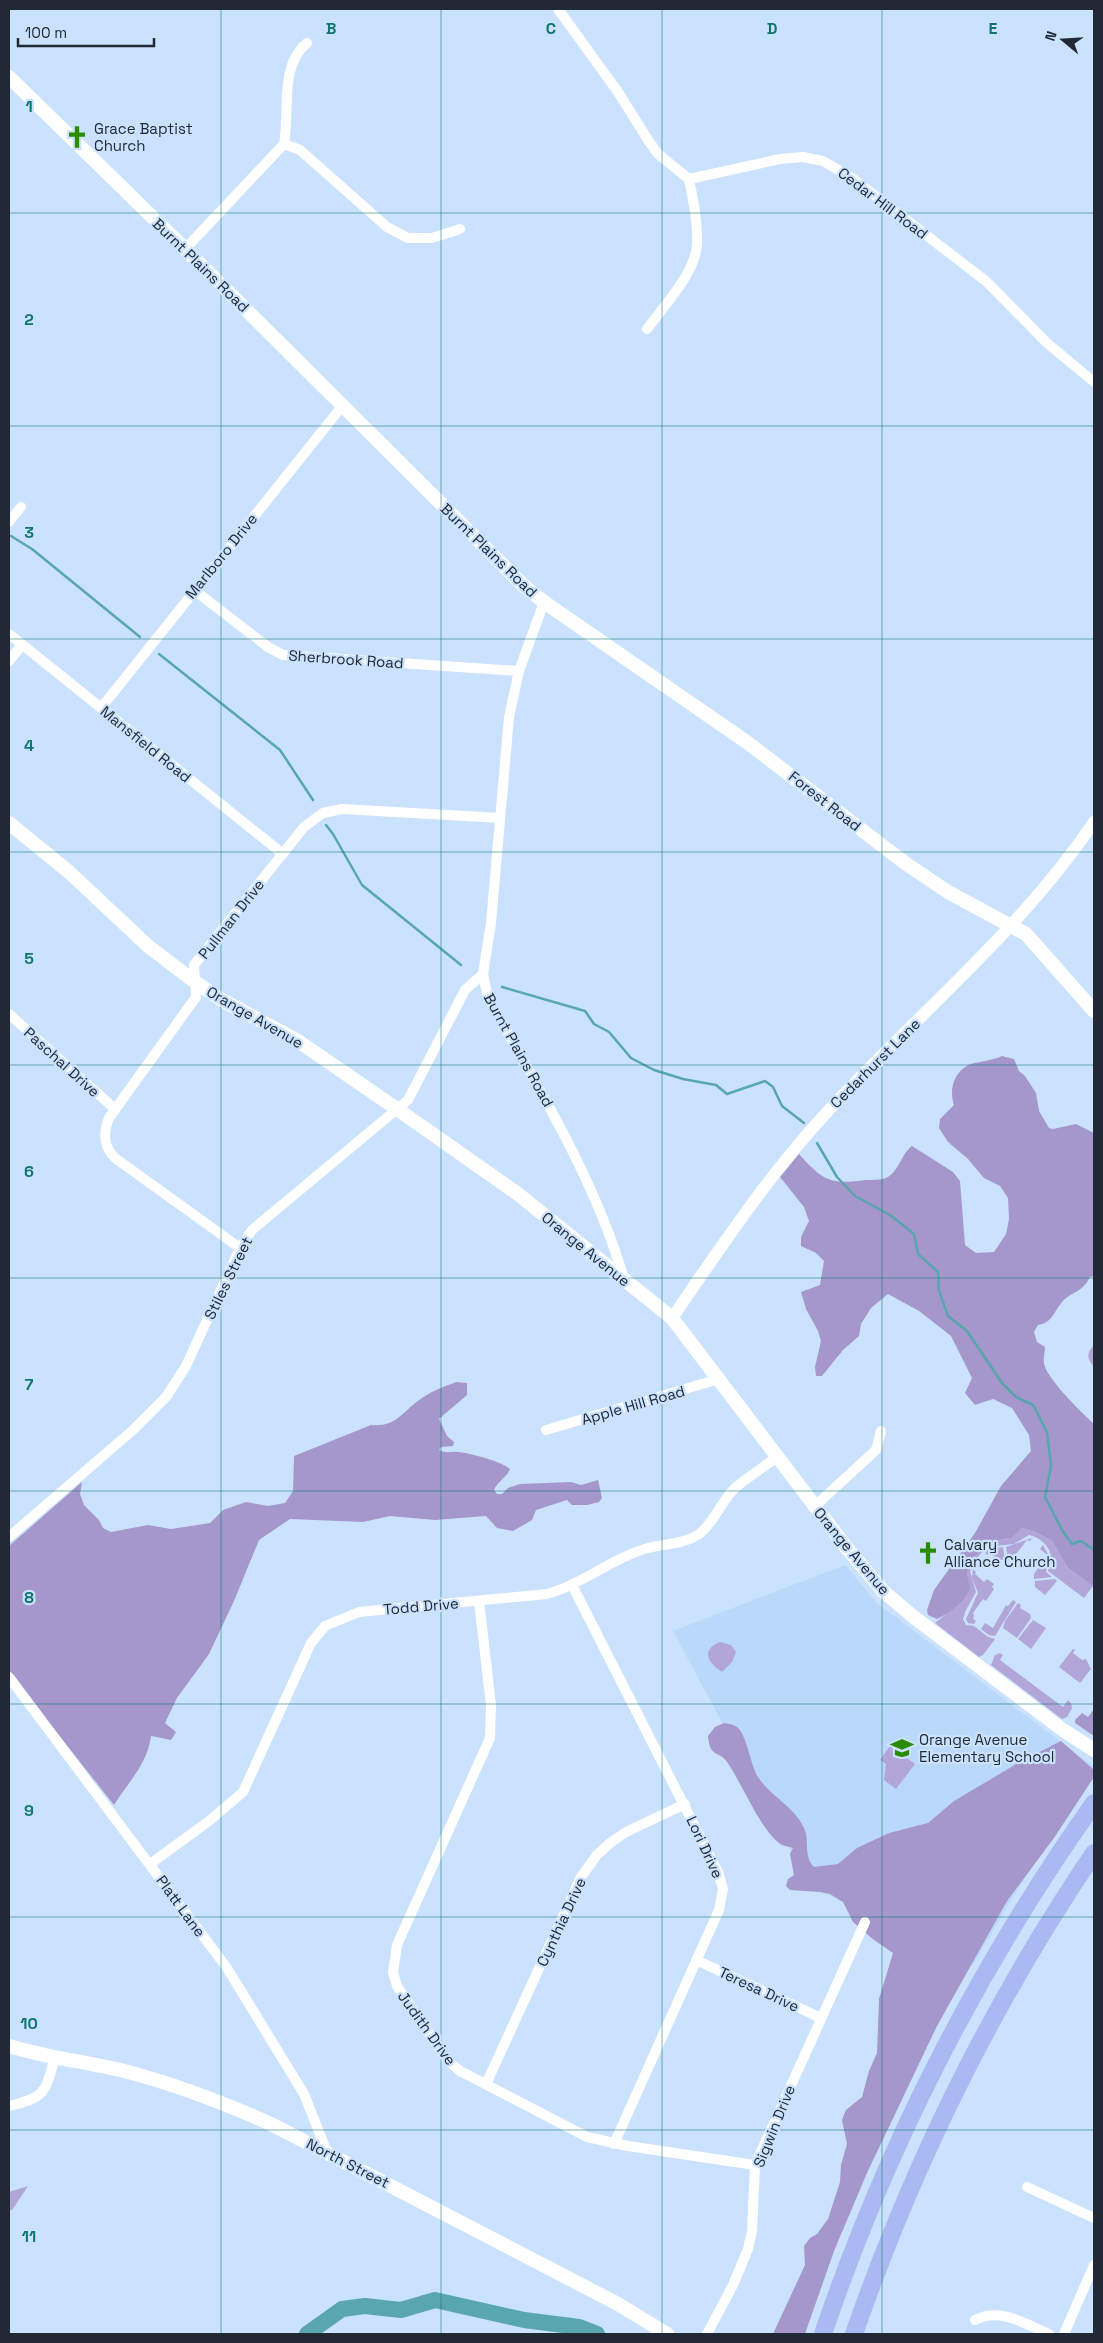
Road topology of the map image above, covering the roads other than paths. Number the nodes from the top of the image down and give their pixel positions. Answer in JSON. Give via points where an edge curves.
{"nodes":[{"id":1,"x":558,"y":9,"type":"edge"},
{"id":2,"x":307,"y":43,"type":"dead end"},
{"id":3,"x":10,"y":80,"type":"edge"},
{"id":4,"x":284,"y":144,"type":"junction"},
{"id":5,"x":689,"y":179,"type":"junction"},
{"id":6,"x":460,"y":229,"type":"dead end"},
{"id":7,"x":186,"y":249,"type":"junction"},
{"id":8,"x":647,"y":329,"type":"dead end"},
{"id":9,"x":1094,"y":382,"type":"edge"},
{"id":10,"x":343,"y":406,"type":"junction"},
{"id":11,"x":21,"y":507,"type":"dead end"},
{"id":12,"x":9,"y":522,"type":"edge"},
{"id":13,"x":194,"y":590,"type":"junction"},
{"id":14,"x":544,"y":602,"type":"junction"},
{"id":15,"x":9,"y":634,"type":"edge"},
{"id":16,"x":22,"y":645,"type":"junction"},
{"id":17,"x":9,"y":661,"type":"edge"},
{"id":18,"x":519,"y":671,"type":"junction"},
{"id":19,"x":101,"y":708,"type":"junction"},
{"id":20,"x":500,"y":818,"type":"junction"},
{"id":21,"x":1094,"y":822,"type":"edge"},
{"id":22,"x":9,"y":823,"type":"edge"},
{"id":23,"x":282,"y":854,"type":"junction"},
{"id":24,"x":1012,"y":926,"type":"junction"},
{"id":25,"x":483,"y":974,"type":"junction"},
{"id":26,"x":195,"y":982,"type":"junction"},
{"id":27,"x":1094,"y":1011,"type":"edge"},
{"id":28,"x":9,"y":1014,"type":"edge"},
{"id":29,"x":398,"y":1108,"type":"junction"},
{"id":30,"x":115,"y":1110,"type":"junction"},
{"id":31,"x":240,"y":1248,"type":"junction"},
{"id":32,"x":624,"y":1280,"type":"junction"},
{"id":33,"x":672,"y":1318,"type":"junction"},
{"id":34,"x":719,"y":1379,"type":"junction"},
{"id":35,"x":546,"y":1430,"type":"dead end"},
{"id":36,"x":881,"y":1431,"type":"dead end"},
{"id":37,"x":778,"y":1457,"type":"junction"},
{"id":38,"x":815,"y":1506,"type":"junction"},
{"id":39,"x":9,"y":1537,"type":"edge"},
{"id":40,"x":572,"y":1585,"type":"junction"},
{"id":41,"x":479,"y":1601,"type":"junction"},
{"id":42,"x":9,"y":1676,"type":"edge"},
{"id":43,"x":1094,"y":1750,"type":"edge"},
{"id":44,"x":1094,"y":1803,"type":"edge"},
{"id":45,"x":685,"y":1804,"type":"junction"},
{"id":46,"x":1094,"y":1853,"type":"edge"},
{"id":47,"x":150,"y":1864,"type":"junction"},
{"id":48,"x":864,"y":1922,"type":"dead end"},
{"id":49,"x":696,"y":1960,"type":"junction"},
{"id":50,"x":821,"y":2018,"type":"junction"},
{"id":51,"x":9,"y":2046,"type":"edge"},
{"id":52,"x":55,"y":2057,"type":"junction"},
{"id":53,"x":486,"y":2084,"type":"junction"},
{"id":54,"x":9,"y":2106,"type":"edge"},
{"id":55,"x":614,"y":2144,"type":"junction"},
{"id":56,"x":327,"y":2152,"type":"junction"},
{"id":57,"x":755,"y":2165,"type":"junction"},
{"id":58,"x":1027,"y":2187,"type":"dead end"},
{"id":59,"x":1094,"y":2218,"type":"edge"},
{"id":60,"x":1094,"y":2265,"type":"edge"},
{"id":61,"x":975,"y":2320,"type":"dead end"},
{"id":62,"x":667,"y":2334,"type":"edge"},
{"id":63,"x":707,"y":2334,"type":"edge"},
{"id":64,"x":823,"y":2334,"type":"edge"},
{"id":65,"x":854,"y":2334,"type":"edge"},
{"id":66,"x":1049,"y":2334,"type":"edge"},
{"id":67,"x":1064,"y":2334,"type":"edge"}],
"edges":[{"from":1,"to":5,"type":"street","via":[[648,140],[664,159]]},
{"from":2,"to":4,"type":"street","via":[[300,49],[287,83]]},
{"from":3,"to":7,"type":"main road","name":"Burnt Plains Road"},
{"from":4,"to":6,"type":"street","via":[[300,150],[387,227],[408,238],[432,238]]},
{"from":4,"to":7,"type":"street"},
{"from":5,"to":8,"type":"street","via":[[696,222],[694,260]]},
{"from":5,"to":9,"type":"street","name":"Cedar Hill Road","via":[[780,159],[803,157],[823,161],[852,178],[987,282],[1047,343]]},
{"from":7,"to":10,"type":"main road","name":"Burnt Plains Road"},
{"from":10,"to":13,"type":"street","name":"Marlboro Drive"},
{"from":10,"to":14,"type":"main road","name":"Burnt Plains Road","via":[[524,586]]},
{"from":11,"to":12,"type":"street"},
{"from":13,"to":18,"type":"street","name":"Sherbrook Road","via":[[283,655]]},
{"from":13,"to":19,"type":"street","name":"Marlboro Drive"},
{"from":14,"to":18,"type":"street","name":"Burnt Plains Road"},
{"from":14,"to":24,"type":"main road","name":"Forest Road","via":[[748,743],[905,863],[948,892]]},
{"from":15,"to":16,"type":"street","name":"Mansfield Road"},
{"from":16,"to":17,"type":"street"},
{"from":16,"to":19,"type":"street","name":"Mansfield Road"},
{"from":18,"to":20,"type":"street","name":"Burnt Plains Road","via":[[506,734]]},
{"from":19,"to":23,"type":"street","name":"Mansfield Road"},
{"from":20,"to":23,"type":"street","name":"Pullman Drive","via":[[331,810],[310,821]]},
{"from":20,"to":25,"type":"street","name":"Burnt Plains Road","via":[[492,923]]},
{"from":21,"to":24,"type":"street","name":"Cedarhurst Lane"},
{"from":22,"to":26,"type":"main road","name":"Orange Avenue","via":[[69,872],[148,946]]},
{"from":23,"to":26,"type":"street","name":"Pullman Drive","via":[[194,966]]},
{"from":24,"to":27,"type":"main road","name":"Forest Road","via":[[1026,934]]},
{"from":24,"to":33,"type":"street","name":"Cedarhurst Lane","via":[[816,1124],[775,1172]]},
{"from":25,"to":29,"type":"street","name":"Stiles Street","via":[[465,990],[408,1100]]},
{"from":25,"to":32,"type":"street","name":"Burnt Plains Road","via":[[488,998],[570,1145],[618,1258]]},
{"from":26,"to":29,"type":"main road","name":"Orange Avenue","via":[[298,1041]]},
{"from":26,"to":30,"type":"street","name":"Pullman Drive","via":[[196,996]]},
{"from":28,"to":30,"type":"street","name":"Paschal Drive"},
{"from":29,"to":31,"type":"street","name":"Stiles Street","via":[[264,1219]]},
{"from":29,"to":32,"type":"main road","name":"Orange Avenue","via":[[518,1194]]},
{"from":30,"to":31,"type":"street","name":"Pullman Drive","via":[[104,1137],[111,1155]]},
{"from":31,"to":39,"type":"street","name":"Stiles Street","via":[[186,1366],[166,1397]]},
{"from":32,"to":33,"type":"main road","name":"Orange Avenue"},
{"from":33,"to":34,"type":"main road","name":"Orange Avenue"},
{"from":34,"to":35,"type":"street","name":"Apple Hill Road"},
{"from":34,"to":37,"type":"main road","name":"Orange Avenue"},
{"from":36,"to":38,"type":"street","via":[[876,1450]]},
{"from":37,"to":38,"type":"main road","name":"Orange Avenue"},
{"from":37,"to":40,"type":"street","name":"Todd Drive","via":[[735,1489],[698,1535],[624,1557]]},
{"from":38,"to":43,"type":"main road","name":"Orange Avenue","via":[[874,1581],[894,1601]]},
{"from":40,"to":41,"type":"street","name":"Todd Drive","via":[[547,1594]]},
{"from":40,"to":45,"type":"street","name":"Lori Drive"},
{"from":41,"to":47,"type":"street","name":"Todd Drive","via":[[359,1612],[337,1619],[320,1630],[242,1792]]},
{"from":41,"to":53,"type":"street","name":"Judith Drive","via":[[491,1705],[490,1738],[397,1945],[393,1972],[397,1986],[447,2060],[460,2071]]},
{"from":42,"to":47,"type":"street","name":"Platt Lane"},
{"from":44,"to":64,"type":"highway","via":[[1011,1930],[931,2074],[875,2196]]},
{"from":45,"to":49,"type":"street","name":"Lori Drive","via":[[723,1889],[719,1910]]},
{"from":45,"to":53,"type":"street","name":"Cynthia Drive","via":[[626,1832],[591,1862],[581,1877]]},
{"from":46,"to":65,"type":"highway","via":[[1014,1981],[951,2099],[896,2222]]},
{"from":47,"to":56,"type":"street","name":"Platt Lane","via":[[227,1968],[299,2086]]},
{"from":48,"to":50,"type":"street","name":"Sigwin Drive"},
{"from":49,"to":50,"type":"street","name":"Teresa Drive"},
{"from":49,"to":55,"type":"street","name":"Lori Drive"},
{"from":50,"to":57,"type":"street","name":"Sigwin Drive"},
{"from":51,"to":52,"type":"main road","name":"North Street"},
{"from":52,"to":54,"type":"street","via":[[48,2084],[42,2092],[33,2100]]},
{"from":52,"to":56,"type":"main road","name":"North Street","via":[[126,2072],[190,2091],[271,2124]]},
{"from":53,"to":55,"type":"street","name":"Judith Drive","via":[[575,2132]]},
{"from":55,"to":57,"type":"street","name":"Judith Drive"},
{"from":56,"to":62,"type":"main road","name":"North Street","via":[[618,2304]]},
{"from":57,"to":63,"type":"street","name":"Sigwin Drive","via":[[748,2249],[734,2286]]},
{"from":58,"to":59,"type":"street"},
{"from":60,"to":67,"type":"street"},
{"from":61,"to":66,"type":"street","via":[[986,2314],[1003,2314]]}]}
